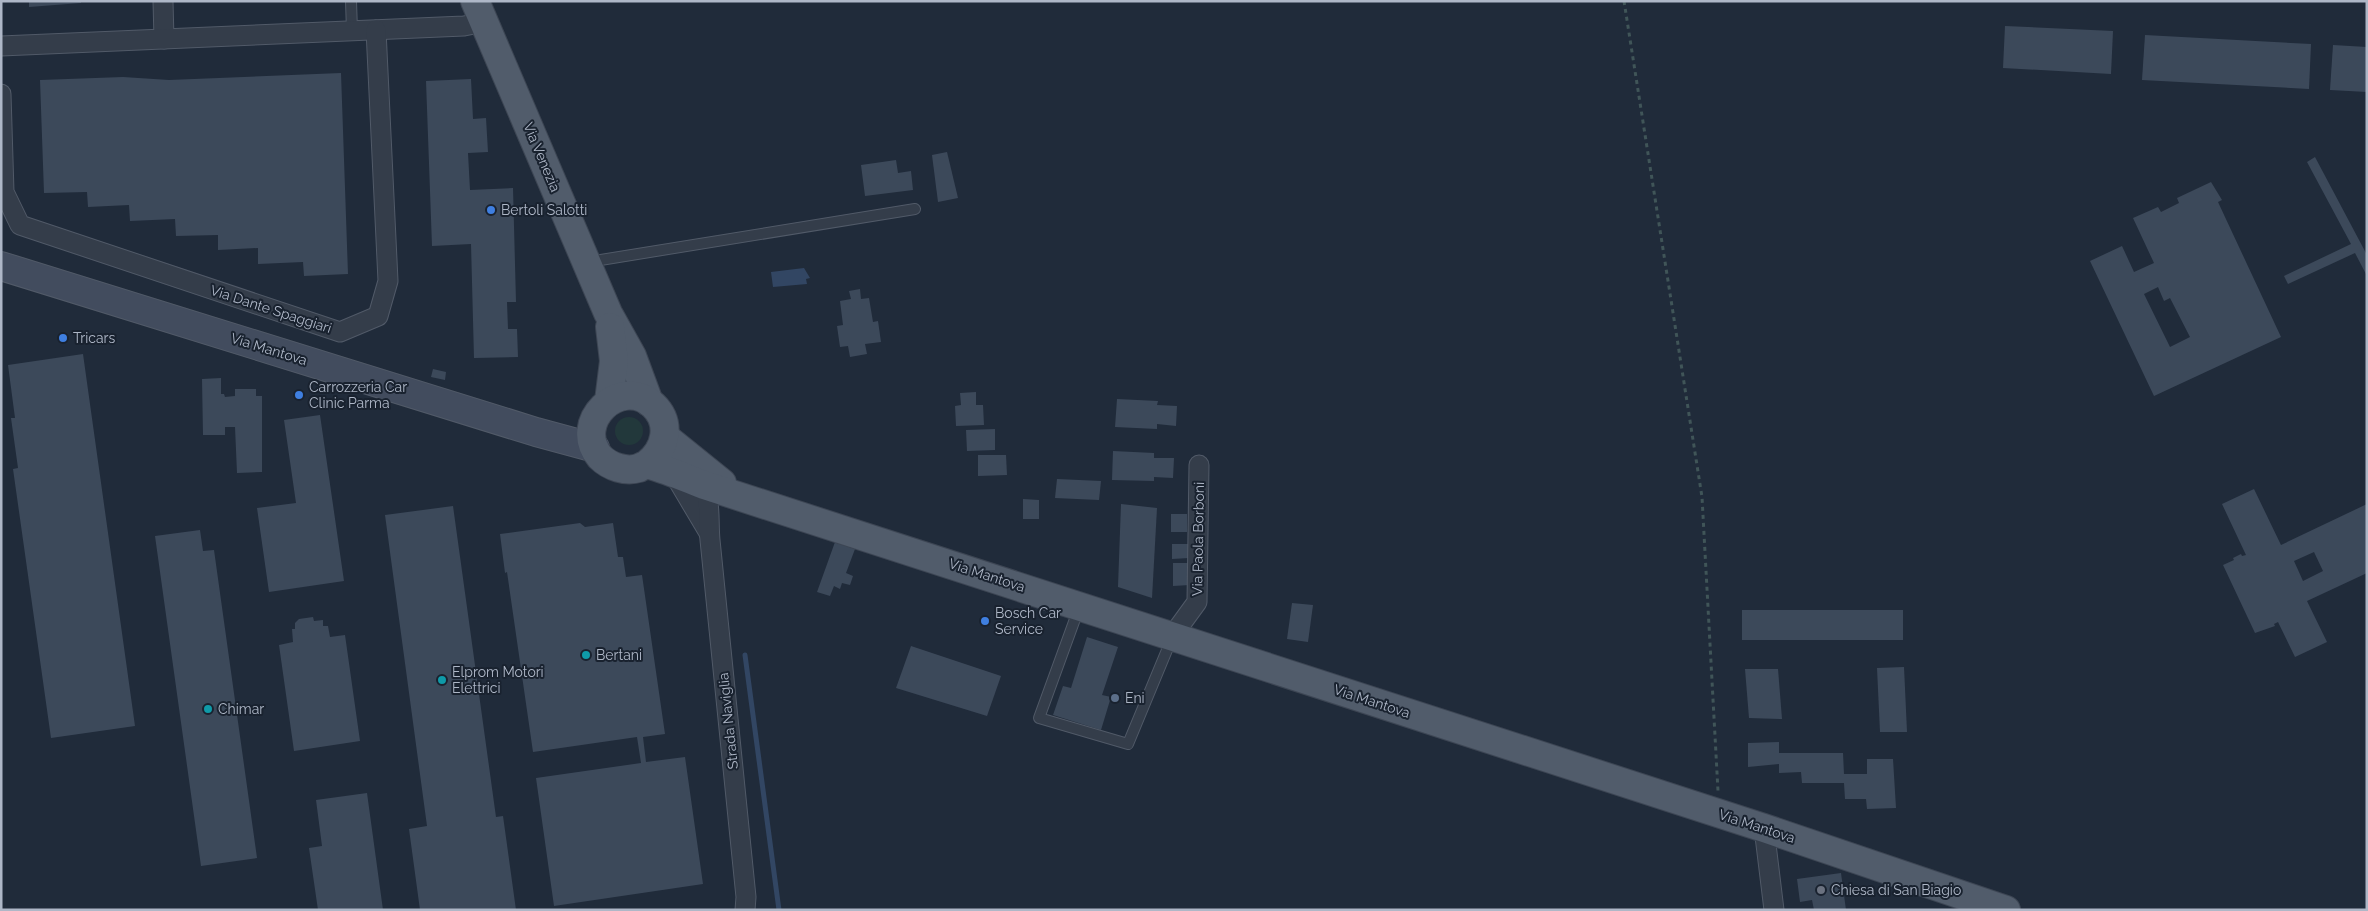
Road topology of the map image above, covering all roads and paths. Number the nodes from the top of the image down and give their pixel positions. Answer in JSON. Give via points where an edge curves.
{"nodes":[{"id":1,"x":163,"y":1,"type":"edge"},
{"id":2,"x":351,"y":1,"type":"edge"},
{"id":3,"x":1624,"y":1,"type":"edge"},
{"id":4,"x":480,"y":11,"type":"edge"},
{"id":5,"x":376,"y":30,"type":"junction"},
{"id":6,"x":352,"y":31,"type":"junction"},
{"id":7,"x":164,"y":39,"type":"junction"},
{"id":8,"x":1,"y":46,"type":"edge"},
{"id":9,"x":1,"y":94,"type":"edge"},
{"id":10,"x":915,"y":209,"type":"dead end"},
{"id":11,"x":587,"y":262,"type":"junction"},
{"id":12,"x":1,"y":266,"type":"edge"},
{"id":13,"x":608,"y":313,"type":"junction"},
{"id":14,"x":649,"y":402,"type":"junction"},
{"id":15,"x":601,"y":411,"type":"junction"},
{"id":16,"x":536,"y":432,"type":"junction"},
{"id":17,"x":667,"y":438,"type":"junction"},
{"id":18,"x":595,"y":448,"type":"junction"},
{"id":19,"x":647,"y":464,"type":"junction"},
{"id":20,"x":1199,"y":465,"type":"dead end"},
{"id":21,"x":674,"y":474,"type":"junction"},
{"id":22,"x":704,"y":484,"type":"junction"},
{"id":23,"x":737,"y":494,"type":"junction"},
{"id":24,"x":710,"y":533,"type":"junction"},
{"id":25,"x":1080,"y":605,"type":"junction"},
{"id":26,"x":1173,"y":635,"type":"junction"},
{"id":27,"x":1719,"y":814,"type":"junction"},
{"id":28,"x":1764,"y":828,"type":"junction"},
{"id":29,"x":745,"y":910,"type":"edge"},
{"id":30,"x":1774,"y":910,"type":"edge"},
{"id":31,"x":2006,"y":910,"type":"edge"}],
"edges":[{"from":1,"to":7,"type":"street"},
{"from":2,"to":6,"type":"lane"},
{"from":3,"to":27,"type":"path","via":[[1702,497]]},
{"from":4,"to":5,"type":"street","via":[[469,26]]},
{"from":4,"to":11,"type":"main road","name":"Via Venezia"},
{"from":5,"to":6,"type":"street"},
{"from":5,"to":9,"type":"street","name":"Via Dante Spaggiari","via":[[388,281],[378,316],[340,332],[20,225],[4,192]]},
{"from":6,"to":7,"type":"street"},
{"from":7,"to":8,"type":"street"},
{"from":10,"to":11,"type":"lane"},
{"from":11,"to":13,"type":"main road","name":"Via Venezia"},
{"from":12,"to":16,"type":"main road","name":"Via Mantova"},
{"from":13,"to":14,"type":"main road","name":"Via Venezia","via":[[632,356]]},
{"from":13,"to":15,"type":"main road","name":"Via Venezia","via":[[614,362]]},
{"from":14,"to":15,"type":"main road","name":"Via Mantova","via":[[629,396]]},
{"from":14,"to":17,"type":"main road","via":[[662,417]]},
{"from":15,"to":16,"type":"main road","name":"Via Mantova"},
{"from":15,"to":18,"type":"main road","via":[[591,430]]},
{"from":16,"to":18,"type":"main road","name":"Via Mantova"},
{"from":17,"to":19,"type":"main road","via":[[656,457]]},
{"from":17,"to":22,"type":"street","name":"Strada Naviglia"},
{"from":17,"to":23,"type":"main road","name":"Via Mantova"},
{"from":18,"to":19,"type":"main road","name":"Via Mantova","via":[[600,457],[617,468],[627,470]]},
{"from":19,"to":21,"type":"main road","name":"Via Mantova"},
{"from":20,"to":26,"type":"street","name":"Via Paola Borboni","via":[[1197,602]]},
{"from":21,"to":22,"type":"main road","name":"Via Mantova"},
{"from":21,"to":24,"type":"street","name":"Strada Naviglia"},
{"from":22,"to":23,"type":"main road","name":"Via Mantova"},
{"from":22,"to":24,"type":"street","name":"Strada Naviglia"},
{"from":23,"to":25,"type":"main road","name":"Via Mantova"},
{"from":24,"to":29,"type":"street","name":"Strada Naviglia"},
{"from":25,"to":26,"type":"main road","name":"Via Mantova"},
{"from":25,"to":26,"type":"lane","via":[[1038,718],[1128,744]]},
{"from":26,"to":27,"type":"main road","name":"Via Mantova"},
{"from":27,"to":28,"type":"main road","name":"Via Mantova"},
{"from":28,"to":30,"type":"street"},
{"from":28,"to":31,"type":"main road","name":"Via Mantova"}]}
